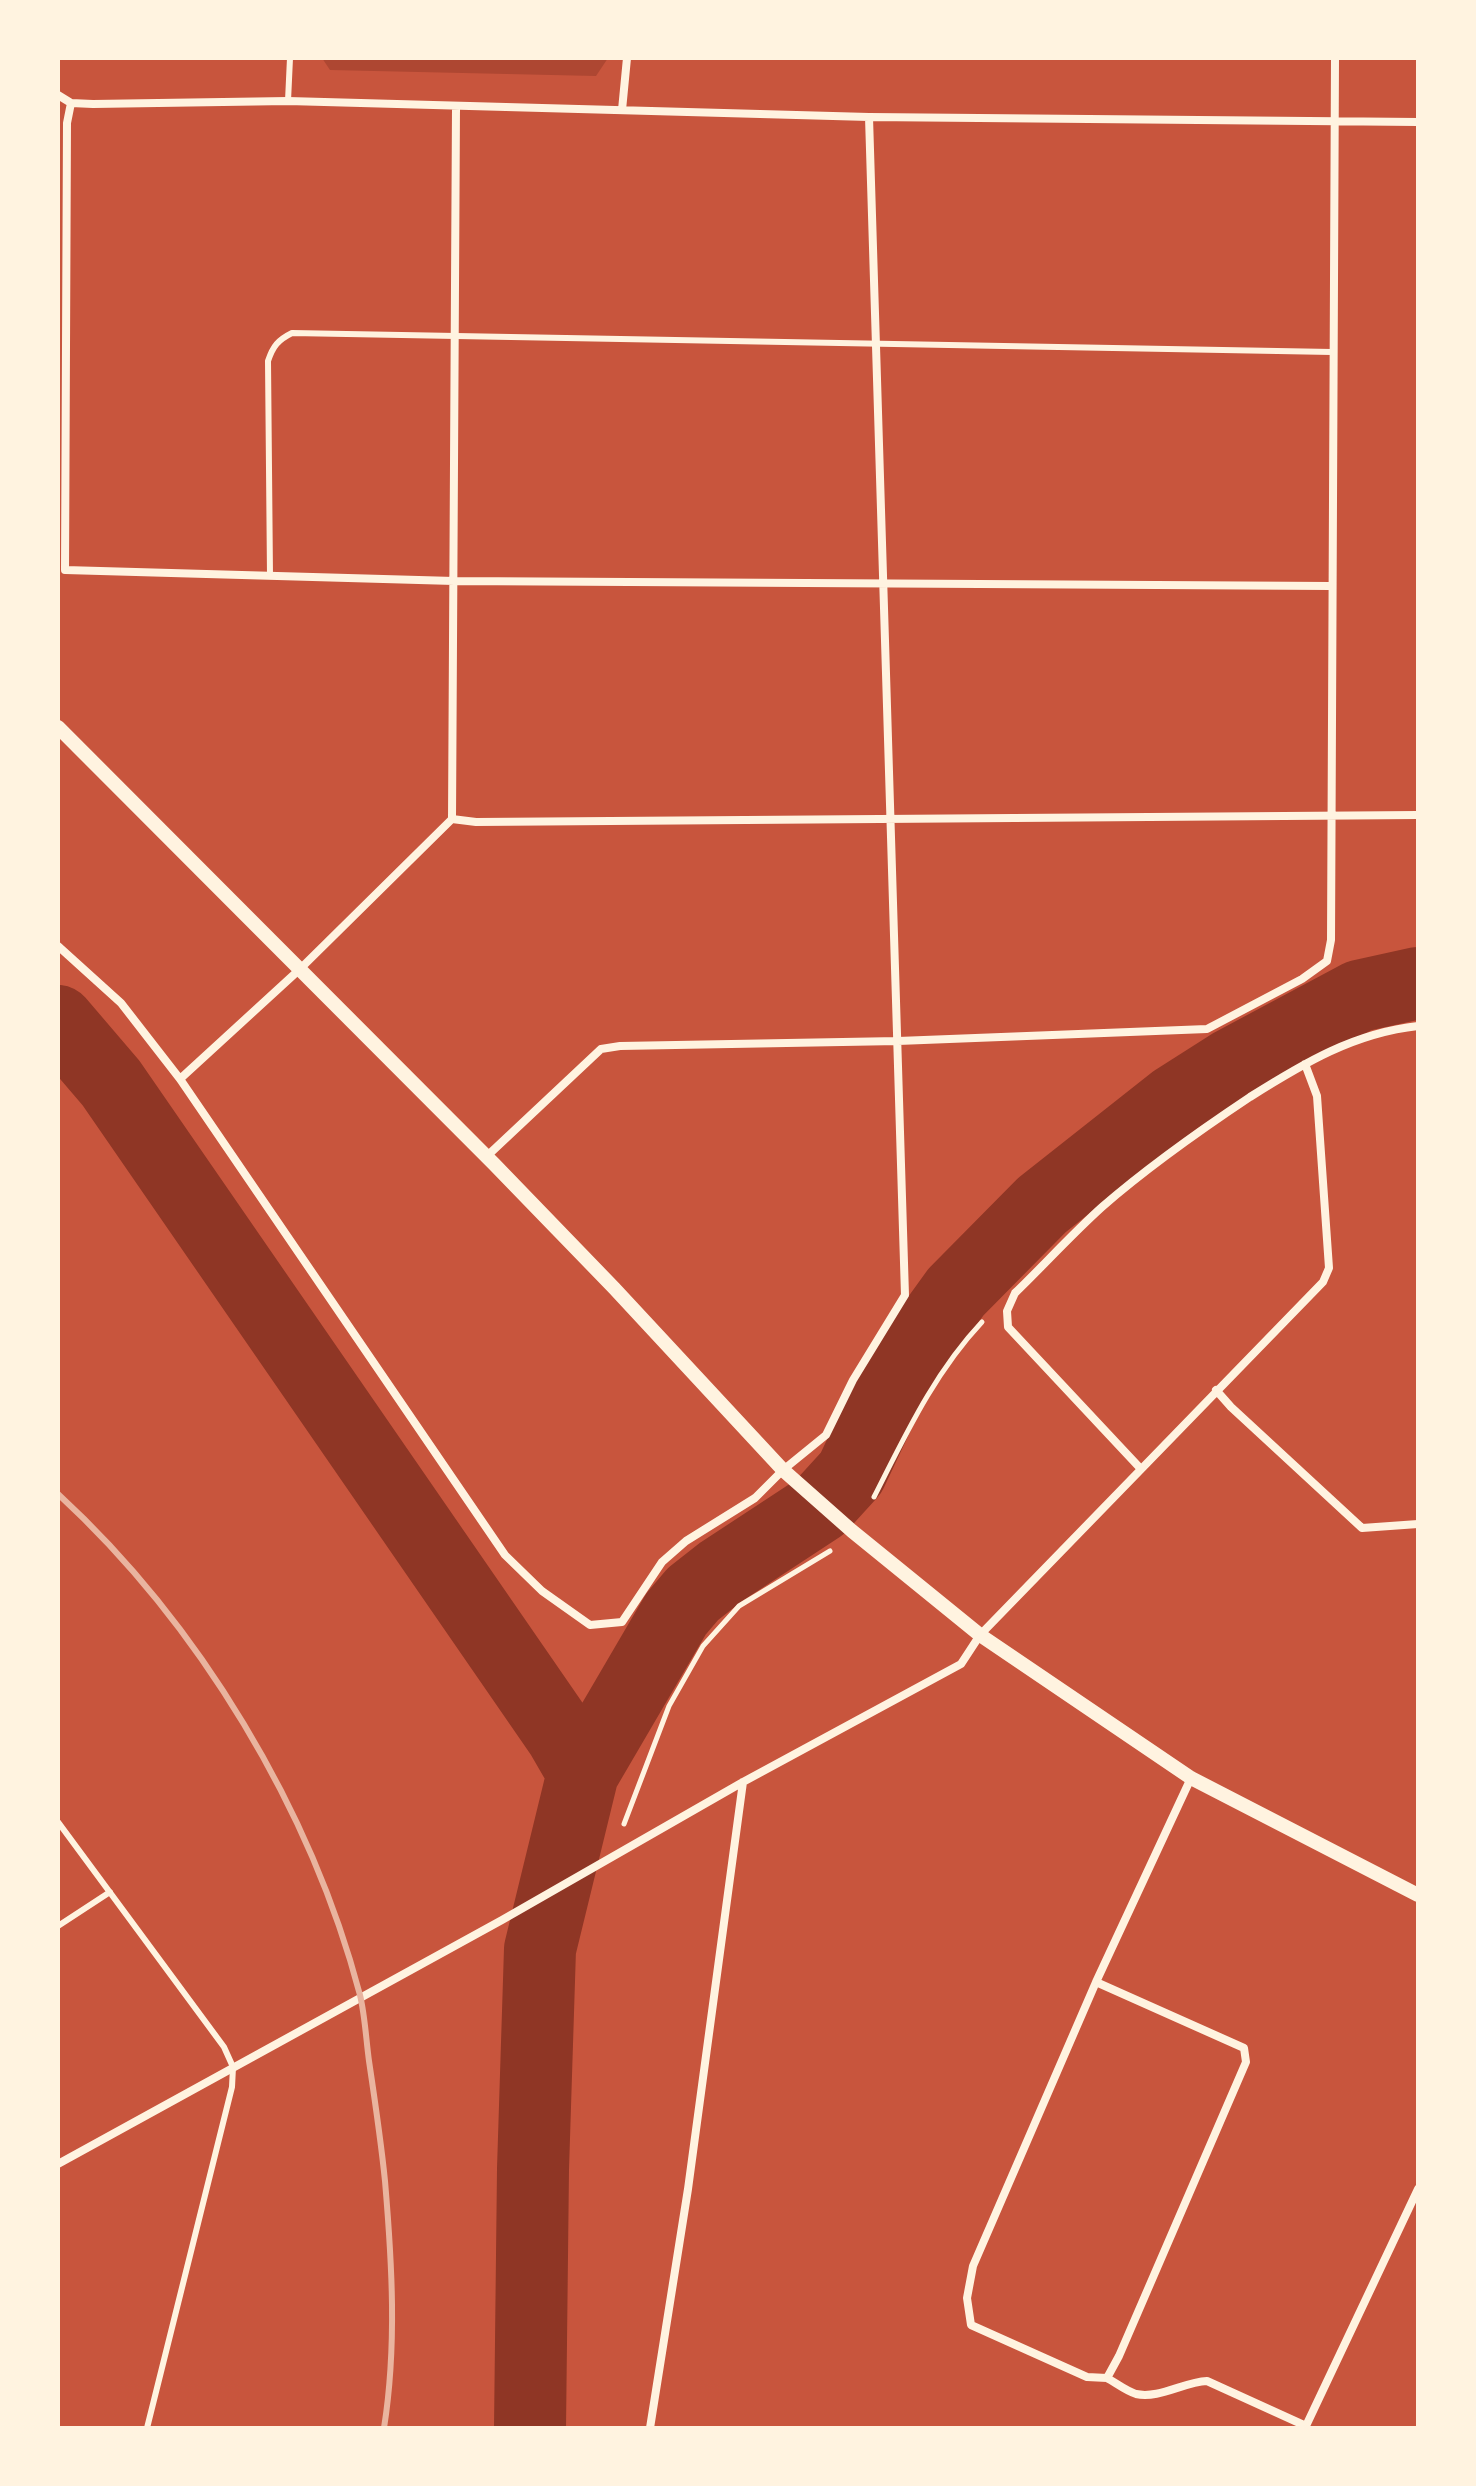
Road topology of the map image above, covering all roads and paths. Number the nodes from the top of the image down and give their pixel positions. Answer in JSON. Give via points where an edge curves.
{"nodes":[{"id":1,"x":290,"y":58,"type":"edge"},
{"id":2,"x":627,"y":58,"type":"edge"},
{"id":3,"x":1335,"y":58,"type":"edge"},
{"id":4,"x":58,"y":95,"type":"edge"},
{"id":5,"x":288,"y":101,"type":"junction"},
{"id":6,"x":71,"y":103,"type":"junction"},
{"id":7,"x":456,"y":107,"type":"junction"},
{"id":8,"x":622,"y":110,"type":"junction"},
{"id":9,"x":869,"y":117,"type":"junction"},
{"id":10,"x":1335,"y":120,"type":"junction"},
{"id":11,"x":1418,"y":122,"type":"edge"},
{"id":12,"x":454,"y":338,"type":"junction"},
{"id":13,"x":874,"y":345,"type":"junction"},
{"id":14,"x":1332,"y":352,"type":"junction"},
{"id":15,"x":61,"y":573,"type":"edge"},
{"id":16,"x":270,"y":576,"type":"junction"},
{"id":17,"x":454,"y":581,"type":"junction"},
{"id":18,"x":884,"y":582,"type":"junction"},
{"id":19,"x":1331,"y":586,"type":"junction"},
{"id":20,"x":58,"y":727,"type":"edge"},
{"id":21,"x":1330,"y":815,"type":"junction"},
{"id":22,"x":1418,"y":815,"type":"edge"},
{"id":23,"x":452,"y":819,"type":"junction"},
{"id":24,"x":889,"y":820,"type":"junction"},
{"id":25,"x":58,"y":946,"type":"edge"},
{"id":26,"x":300,"y":969,"type":"junction"},
{"id":27,"x":1418,"y":1026,"type":"edge"},
{"id":28,"x":898,"y":1041,"type":"junction"},
{"id":29,"x":1305,"y":1064,"type":"junction"},
{"id":30,"x":180,"y":1079,"type":"junction"},
{"id":31,"x":486,"y":1157,"type":"junction"},
{"id":32,"x":1007,"y":1311,"type":"junction"},
{"id":33,"x":1216,"y":1390,"type":"junction"},
{"id":34,"x":1140,"y":1468,"type":"junction"},
{"id":35,"x":783,"y":1470,"type":"junction"},
{"id":36,"x":874,"y":1497,"type":"dead end"},
{"id":37,"x":1418,"y":1524,"type":"edge"},
{"id":38,"x":830,"y":1551,"type":"dead end"},
{"id":39,"x":980,"y":1635,"type":"junction"},
{"id":40,"x":1191,"y":1778,"type":"junction"},
{"id":41,"x":743,"y":1782,"type":"junction"},
{"id":42,"x":58,"y":1822,"type":"edge"},
{"id":43,"x":619,"y":1853,"type":"junction"},
{"id":44,"x":110,"y":1892,"type":"junction"},
{"id":45,"x":1418,"y":1895,"type":"edge"},
{"id":46,"x":58,"y":1926,"type":"edge"},
{"id":47,"x":1096,"y":1982,"type":"junction"},
{"id":48,"x":233,"y":2067,"type":"junction"},
{"id":49,"x":58,"y":2164,"type":"edge"},
{"id":50,"x":1418,"y":2189,"type":"edge"},
{"id":51,"x":1107,"y":2378,"type":"junction"},
{"id":52,"x":1306,"y":2427,"type":"edge"},
{"id":53,"x":147,"y":2428,"type":"edge"},
{"id":54,"x":650,"y":2428,"type":"edge"}],
"edges":[{"from":1,"to":5,"type":"lane"},
{"from":2,"to":8,"type":"street"},
{"from":3,"to":10,"type":"street"},
{"from":4,"to":6,"type":"street"},
{"from":5,"to":6,"type":"street"},
{"from":5,"to":7,"type":"street"},
{"from":6,"to":15,"type":"street"},
{"from":7,"to":8,"type":"street"},
{"from":7,"to":12,"type":"street"},
{"from":8,"to":9,"type":"street"},
{"from":9,"to":10,"type":"street"},
{"from":9,"to":13,"type":"street"},
{"from":10,"to":11,"type":"street"},
{"from":10,"to":14,"type":"street"},
{"from":12,"to":13,"type":"lane"},
{"from":12,"to":16,"type":"lane","via":[[292,333],[272,348]]},
{"from":12,"to":17,"type":"street"},
{"from":13,"to":14,"type":"lane"},
{"from":13,"to":18,"type":"street"},
{"from":14,"to":19,"type":"street"},
{"from":15,"to":16,"type":"street"},
{"from":16,"to":17,"type":"street"},
{"from":17,"to":18,"type":"street"},
{"from":17,"to":23,"type":"street"},
{"from":18,"to":19,"type":"street"},
{"from":18,"to":24,"type":"street"},
{"from":19,"to":21,"type":"street"},
{"from":20,"to":26,"type":"street"},
{"from":21,"to":22,"type":"street"},
{"from":21,"to":24,"type":"street"},
{"from":21,"to":28,"type":"street","via":[[1327,961],[1207,1029]]},
{"from":23,"to":24,"type":"street"},
{"from":23,"to":26,"type":"street"},
{"from":24,"to":28,"type":"street"},
{"from":25,"to":30,"type":"street","via":[[121,1003]]},
{"from":26,"to":30,"type":"street"},
{"from":26,"to":31,"type":"street"},
{"from":27,"to":29,"type":"street","via":[[1361,1037]]},
{"from":28,"to":31,"type":"street","via":[[601,1049]]},
{"from":28,"to":35,"type":"street","via":[[905,1295],[826,1435]]},
{"from":29,"to":32,"type":"street","via":[[1199,1130],[1102,1207],[1015,1293]]},
{"from":29,"to":33,"type":"street","via":[[1317,1096],[1329,1268],[1323,1282]]},
{"from":30,"to":35,"type":"street","via":[[505,1555],[542,1591],[590,1625],[622,1622],[662,1562],[755,1498]]},
{"from":31,"to":35,"type":"street"},
{"from":32,"to":34,"type":"street","via":[[1016,1339]]},
{"from":32,"to":36,"type":"path","via":[[989,1315],[965,1341],[922,1402]]},
{"from":33,"to":34,"type":"street"},
{"from":33,"to":37,"type":"street","via":[[1362,1528]]},
{"from":34,"to":39,"type":"street"},
{"from":35,"to":39,"type":"street"},
{"from":38,"to":43,"type":"path","via":[[739,1606],[703,1646],[663,1720],[625,1818]]},
{"from":39,"to":40,"type":"street"},
{"from":39,"to":41,"type":"street","via":[[961,1664]]},
{"from":40,"to":45,"type":"street"},
{"from":40,"to":47,"type":"street"},
{"from":41,"to":43,"type":"street"},
{"from":41,"to":54,"type":"street"},
{"from":42,"to":44,"type":"lane"},
{"from":43,"to":48,"type":"street"},
{"from":44,"to":46,"type":"lane"},
{"from":44,"to":48,"type":"lane","via":[[224,2047]]},
{"from":47,"to":51,"type":"street","via":[[973,2266],[967,2298],[971,2325],[1087,2377]]},
{"from":47,"to":51,"type":"street","via":[[1244,2048],[1246,2062]]},
{"from":48,"to":49,"type":"street"},
{"from":48,"to":53,"type":"lane"},
{"from":50,"to":52,"type":"street"},
{"from":51,"to":52,"type":"street","via":[[1133,2393],[1152,2395],[1207,2381]]}]}
